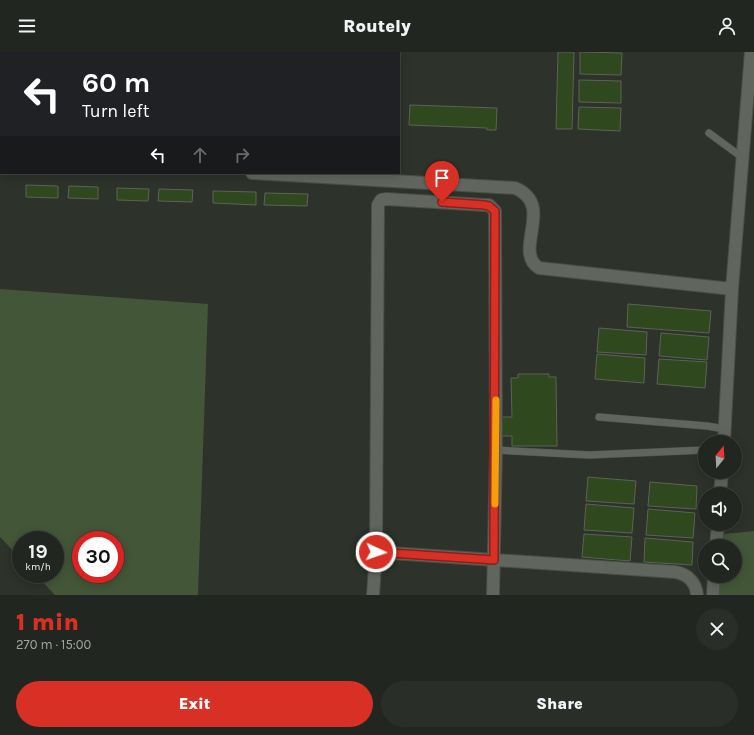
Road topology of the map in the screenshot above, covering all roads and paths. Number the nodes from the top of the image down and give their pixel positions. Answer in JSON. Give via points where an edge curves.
{"nodes":[{"id":1,"x":752,"y":52,"type":"edge"},
{"id":2,"x":709,"y":133,"type":"dead end"},
{"id":3,"x":743,"y":158,"type":"junction"},
{"id":4,"x":270,"y":174,"type":"edge"},
{"id":5,"x":732,"y":289,"type":"junction"},
{"id":6,"x":599,"y":417,"type":"dead end"},
{"id":7,"x":725,"y":429,"type":"junction"},
{"id":8,"x":725,"y":435,"type":"edge"},
{"id":9,"x":496,"y":450,"type":"junction"},
{"id":10,"x":698,"y":450,"type":"edge"},
{"id":11,"x":376,"y":552,"type":"junction"},
{"id":12,"x":494,"y":560,"type":"junction"},
{"id":13,"x":714,"y":583,"type":"edge"},
{"id":14,"x":373,"y":595,"type":"edge"},
{"id":15,"x":492,"y":595,"type":"edge"},
{"id":16,"x":697,"y":595,"type":"edge"},
{"id":17,"x":713,"y":595,"type":"edge"}],
"edges":[{"from":1,"to":3,"type":"street"},
{"from":2,"to":3,"type":"lane"},
{"from":3,"to":5,"type":"street"},
{"from":4,"to":5,"type":"street","via":[[515,188],[527,195],[533,207],[530,256],[539,268]]},
{"from":5,"to":7,"type":"street"},
{"from":6,"to":7,"type":"lane"},
{"from":7,"to":8,"type":"street"},
{"from":9,"to":10,"type":"lane","via":[[589,455]]},
{"from":9,"to":11,"type":"street","via":[[495,211],[484,205],[382,199],[378,205]]},
{"from":9,"to":12,"type":"street"},
{"from":11,"to":12,"type":"street"},
{"from":11,"to":14,"type":"street"},
{"from":12,"to":15,"type":"street"},
{"from":12,"to":16,"type":"street","via":[[681,573],[691,580]]},
{"from":13,"to":17,"type":"street"}]}
